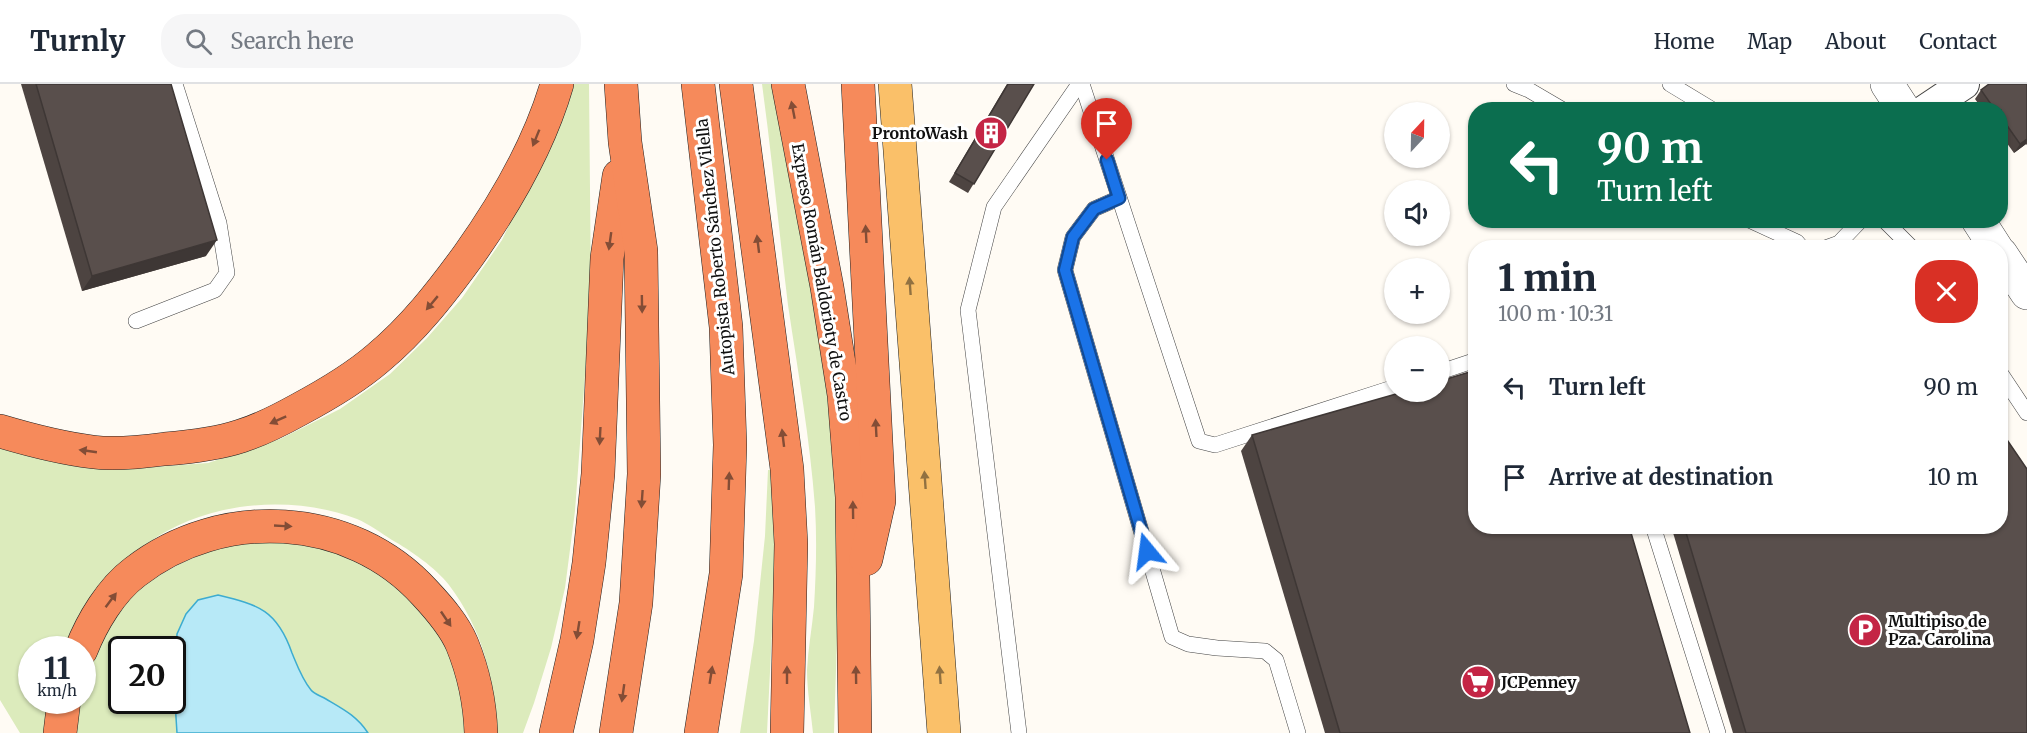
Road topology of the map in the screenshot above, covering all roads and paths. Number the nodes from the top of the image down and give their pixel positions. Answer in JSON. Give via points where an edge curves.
{"nodes":[{"id":1,"x":175,"y":84,"type":"edge"},
{"id":2,"x":557,"y":84,"type":"edge"},
{"id":3,"x":621,"y":84,"type":"edge"},
{"id":4,"x":698,"y":84,"type":"edge"},
{"id":5,"x":736,"y":84,"type":"edge"},
{"id":6,"x":788,"y":84,"type":"edge"},
{"id":7,"x":858,"y":84,"type":"edge"},
{"id":8,"x":895,"y":84,"type":"edge"},
{"id":9,"x":1080,"y":84,"type":"edge"},
{"id":10,"x":1514,"y":84,"type":"edge"},
{"id":11,"x":1670,"y":84,"type":"edge"},
{"id":12,"x":1887,"y":84,"type":"edge"},
{"id":13,"x":1964,"y":84,"type":"edge"},
{"id":14,"x":1549,"y":102,"type":"edge"},
{"id":15,"x":1700,"y":102,"type":"edge"},
{"id":16,"x":1899,"y":102,"type":"edge"},
{"id":17,"x":1937,"y":102,"type":"edge"},
{"id":18,"x":625,"y":142,"type":"junction"},
{"id":19,"x":1119,"y":198,"type":"junction"},
{"id":20,"x":1766,"y":228,"type":"edge"},
{"id":21,"x":1853,"y":228,"type":"edge"},
{"id":22,"x":1892,"y":228,"type":"edge"},
{"id":23,"x":1793,"y":240,"type":"edge"},
{"id":24,"x":1842,"y":240,"type":"edge"},
{"id":25,"x":1904,"y":240,"type":"edge"},
{"id":26,"x":2008,"y":265,"type":"edge"},
{"id":27,"x":2027,"y":293,"type":"edge"},
{"id":28,"x":136,"y":321,"type":"dead end"},
{"id":29,"x":1468,"y":363,"type":"edge"},
{"id":30,"x":1450,"y":369,"type":"edge"},
{"id":31,"x":2008,"y":384,"type":"edge"},
{"id":32,"x":1384,"y":391,"type":"edge"},
{"id":33,"x":2027,"y":413,"type":"edge"},
{"id":34,"x":0,"y":431,"type":"edge"},
{"id":35,"x":1656,"y":534,"type":"edge"},
{"id":36,"x":855,"y":610,"type":"junction"},
{"id":37,"x":87,"y":636,"type":"edge"},
{"id":38,"x":61,"y":714,"type":"edge"},
{"id":39,"x":60,"y":733,"type":"edge"},
{"id":40,"x":481,"y":733,"type":"edge"},
{"id":41,"x":556,"y":733,"type":"edge"},
{"id":42,"x":616,"y":733,"type":"edge"},
{"id":43,"x":701,"y":733,"type":"edge"},
{"id":44,"x":787,"y":733,"type":"edge"},
{"id":45,"x":855,"y":733,"type":"edge"},
{"id":46,"x":944,"y":733,"type":"edge"},
{"id":47,"x":1019,"y":733,"type":"edge"},
{"id":48,"x":1298,"y":733,"type":"edge"},
{"id":49,"x":1718,"y":733,"type":"edge"}],
"edges":[{"from":1,"to":28,"type":"lane","via":[[219,223],[227,273],[214,290]]},
{"from":2,"to":34,"type":"highway","one_way":true,"via":[[529,155],[508,194],[447,284],[378,359],[320,399],[241,436],[141,452],[95,452],[39,443]]},
{"from":3,"to":18,"type":"highway"},
{"from":43,"to":4,"type":"highway","name":"Autopista Roberto Sánchez Vilella","one_way":true,"via":[[726,574],[730,445],[726,327]]},
{"from":44,"to":5,"type":"highway","one_way":true,"via":[[787,469]]},
{"from":36,"to":6,"type":"highway","name":"Expreso Román Baldorioty de Castro","one_way":true,"via":[[844,395]]},
{"from":36,"to":7,"type":"highway","one_way":true,"via":[[879,501]]},
{"from":46,"to":8,"type":"main road","one_way":true},
{"from":9,"to":19,"type":"lane"},
{"from":9,"to":47,"type":"lane","via":[[994,207],[968,310]]},
{"from":10,"to":14,"type":"lane"},
{"from":11,"to":15,"type":"lane"},
{"from":12,"to":16,"type":"street"},
{"from":13,"to":17,"type":"street"},
{"from":18,"to":41,"type":"highway","one_way":true,"via":[[608,258],[598,474],[589,563]]},
{"from":18,"to":42,"type":"highway","one_way":true,"via":[[641,251],[644,474],[636,603]]},
{"from":19,"to":32,"type":"lane","via":[[1199,441],[1215,445]]},
{"from":19,"to":48,"type":"lane","via":[[1094,209],[1073,237],[1065,270],[1172,637],[1188,644],[1265,651],[1276,660]]},
{"from":20,"to":23,"type":"lane"},
{"from":21,"to":24,"type":"lane"},
{"from":22,"to":25,"type":"lane"},
{"from":26,"to":27,"type":"street"},
{"from":29,"to":30,"type":"lane"},
{"from":31,"to":33,"type":"lane"},
{"from":35,"to":49,"type":"lane"},
{"from":45,"to":36,"type":"highway","name":"Expreso Román Baldorioty de Castro","one_way":true},
{"from":37,"to":40,"type":"highway","one_way":true,"via":[[110,598],[134,573],[171,549],[214,534],[262,525],[303,527],[346,538],[386,559],[444,613],[468,661]]},
{"from":38,"to":39,"type":"highway"}]}
